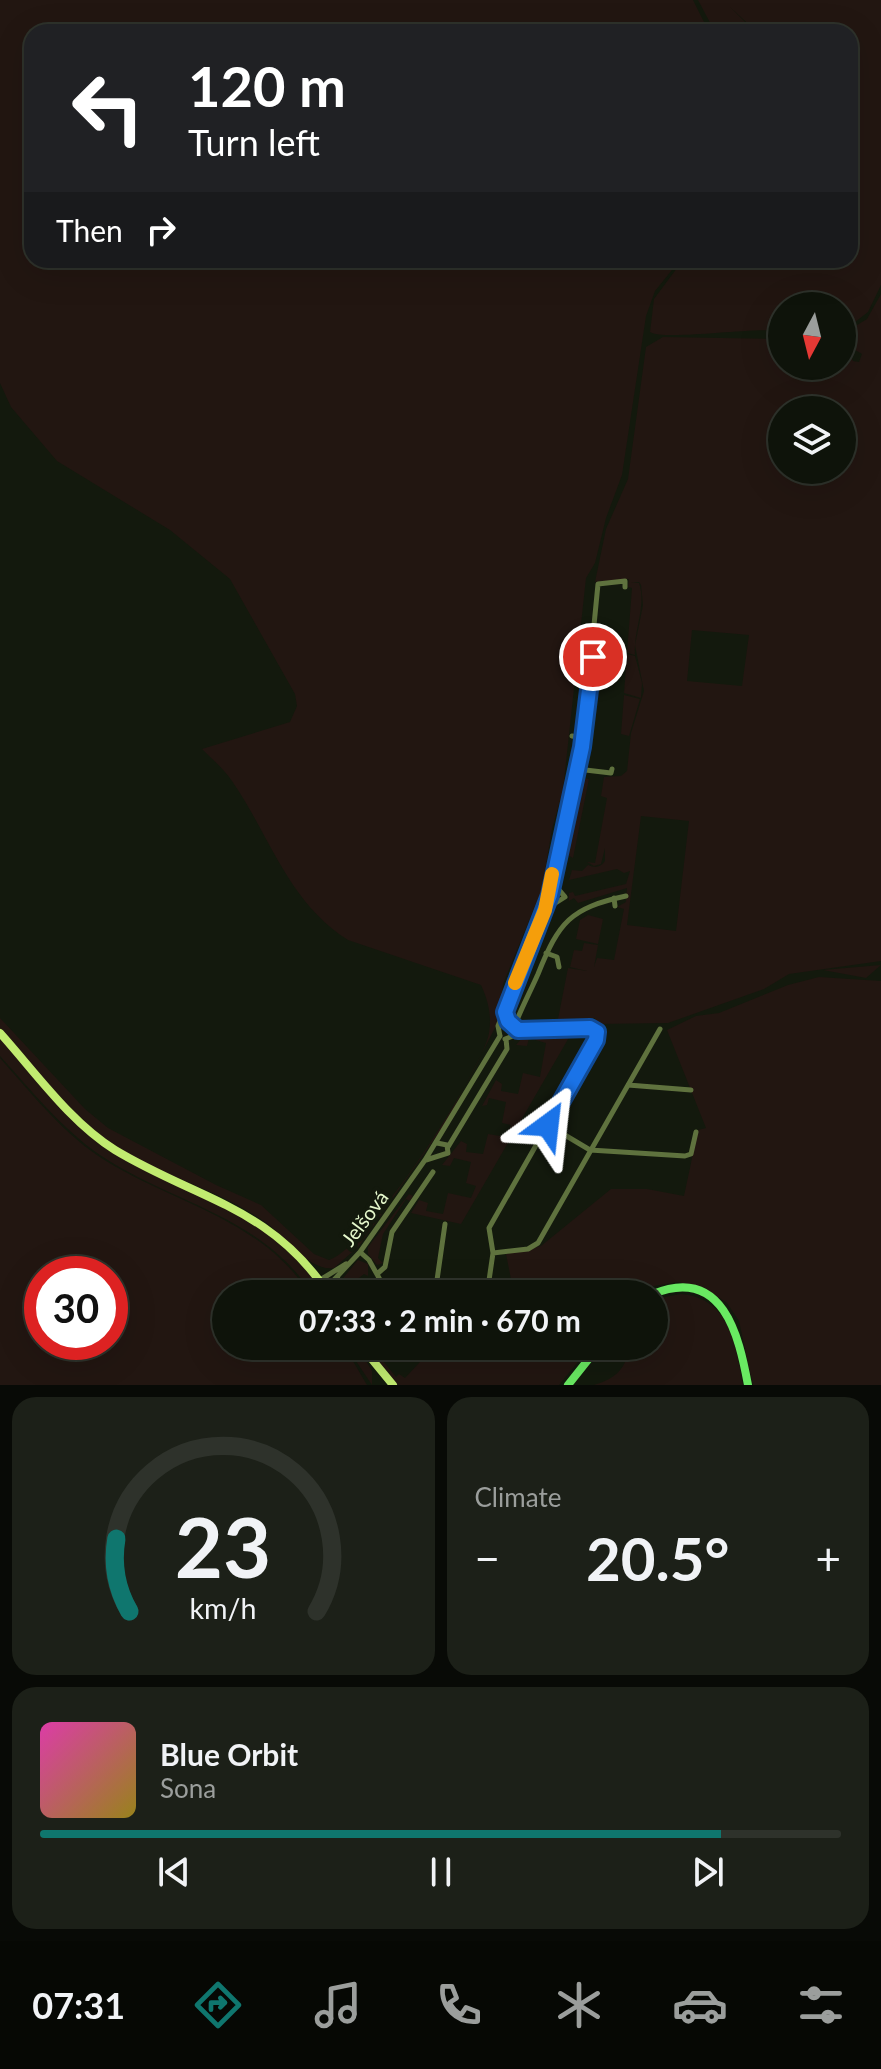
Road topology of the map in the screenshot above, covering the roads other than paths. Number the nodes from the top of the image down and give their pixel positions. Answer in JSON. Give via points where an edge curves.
{"nodes":[{"id":1,"x":625,"y":587,"type":"dead end"},
{"id":2,"x":585,"y":628,"type":"dead end"},
{"id":3,"x":595,"y":629,"type":"junction"},
{"id":4,"x":572,"y":736,"type":"dead end"},
{"id":5,"x":583,"y":738,"type":"junction"},
{"id":6,"x":577,"y":769,"type":"junction"},
{"id":7,"x":612,"y":769,"type":"dead end"},
{"id":8,"x":550,"y":895,"type":"junction"},
{"id":9,"x":626,"y":896,"type":"dead end"},
{"id":10,"x":614,"y":898,"type":"junction"},
{"id":11,"x":615,"y":906,"type":"dead end"},
{"id":12,"x":545,"y":910,"type":"junction"},
{"id":13,"x":546,"y":953,"type":"junction"},
{"id":14,"x":559,"y":967,"type":"dead end"},
{"id":15,"x":520,"y":1013,"type":"junction"},
{"id":16,"x":506,"y":1021,"type":"junction"},
{"id":17,"x":516,"y":1029,"type":"junction"},
{"id":18,"x":660,"y":1029,"type":"dead end"},
{"id":19,"x":525,"y":1031,"type":"junction"},
{"id":20,"x":0,"y":1033,"type":"edge"},
{"id":21,"x":513,"y":1036,"type":"junction"},
{"id":22,"x":503,"y":1038,"type":"junction"},
{"id":23,"x":628,"y":1085,"type":"junction"},
{"id":24,"x":691,"y":1090,"type":"dead end"},
{"id":25,"x":548,"y":1125,"type":"junction"},
{"id":26,"x":696,"y":1132,"type":"dead end"},
{"id":27,"x":437,"y":1143,"type":"junction"},
{"id":28,"x":448,"y":1147,"type":"junction"},
{"id":29,"x":590,"y":1150,"type":"junction"},
{"id":30,"x":425,"y":1160,"type":"junction"},
{"id":31,"x":433,"y":1172,"type":"dead end"},
{"id":32,"x":445,"y":1224,"type":"dead end"},
{"id":33,"x":360,"y":1252,"type":"junction"},
{"id":34,"x":493,"y":1253,"type":"junction"},
{"id":35,"x":350,"y":1263,"type":"junction"},
{"id":36,"x":340,"y":1274,"type":"junction"},
{"id":37,"x":377,"y":1274,"type":"junction"},
{"id":38,"x":320,"y":1280,"type":"joint"},
{"id":39,"x":333,"y":1280,"type":"edge"},
{"id":40,"x":339,"y":1280,"type":"edge"},
{"id":41,"x":380,"y":1280,"type":"edge"},
{"id":42,"x":437,"y":1280,"type":"edge"},
{"id":43,"x":489,"y":1280,"type":"edge"},
{"id":44,"x":668,"y":1290,"type":"edge"},
{"id":45,"x":372,"y":1360,"type":"edge"},
{"id":46,"x":588,"y":1360,"type":"edge"},
{"id":47,"x":393,"y":1385,"type":"edge"},
{"id":48,"x":568,"y":1385,"type":"edge"},
{"id":49,"x":748,"y":1385,"type":"edge"}],
"edges":[{"from":1,"to":3,"type":"street","via":[[625,581],[598,584]]},
{"from":2,"to":3,"type":"street"},
{"from":3,"to":5,"type":"street"},
{"from":4,"to":5,"type":"street"},
{"from":5,"to":6,"type":"street"},
{"from":6,"to":7,"type":"street"},
{"from":6,"to":8,"type":"street"},
{"from":8,"to":12,"type":"street"},
{"from":8,"to":12,"type":"street","via":[[558,889],[565,897]]},
{"from":9,"to":10,"type":"street"},
{"from":10,"to":11,"type":"street"},
{"from":10,"to":13,"type":"street","via":[[576,912]]},
{"from":12,"to":16,"type":"street"},
{"from":13,"to":14,"type":"street","via":[[557,957]]},
{"from":13,"to":15,"type":"street"},
{"from":15,"to":16,"type":"street"},
{"from":15,"to":17,"type":"street"},
{"from":16,"to":17,"type":"street"},
{"from":16,"to":22,"type":"street","via":[[497,1028]]},
{"from":17,"to":19,"type":"street"},
{"from":17,"to":21,"type":"street"},
{"from":18,"to":23,"type":"street"},
{"from":19,"to":21,"type":"street"},
{"from":19,"to":25,"type":"street","via":[[595,1029],[596,1040]]},
{"from":20,"to":38,"type":"street","via":[[100,1139],[260,1222]]},
{"from":21,"to":22,"type":"street"},
{"from":22,"to":27,"type":"street","name":"Jelšová"},
{"from":22,"to":28,"type":"street","name":"Jelšová","via":[[507,1049]]},
{"from":23,"to":24,"type":"street"},
{"from":23,"to":29,"type":"street"},
{"from":25,"to":29,"type":"street"},
{"from":25,"to":34,"type":"street","via":[[489,1228]]},
{"from":26,"to":29,"type":"street","via":[[692,1152],[685,1156]]},
{"from":27,"to":28,"type":"street"},
{"from":27,"to":30,"type":"street","name":"Jelšová"},
{"from":28,"to":30,"type":"street","name":"Jelšová","via":[[445,1156]]},
{"from":29,"to":34,"type":"street","via":[[535,1246]]},
{"from":30,"to":33,"type":"street","name":"Jelšová"},
{"from":31,"to":37,"type":"street","name":"Jelšová","via":[[392,1232],[385,1267]]},
{"from":32,"to":42,"type":"street"},
{"from":33,"to":35,"type":"street","name":"Jelšová"},
{"from":33,"to":37,"type":"street"},
{"from":34,"to":43,"type":"street"},
{"from":35,"to":36,"type":"street","name":"Jelšová"},
{"from":35,"to":38,"type":"street"},
{"from":36,"to":39,"type":"street","name":"Jelšová"},
{"from":36,"to":40,"type":"street"},
{"from":37,"to":41,"type":"street"},
{"from":44,"to":49,"type":"main road","via":[[693,1290],[724,1310],[737,1331]]},
{"from":45,"to":47,"type":"street"},
{"from":46,"to":48,"type":"main road"}]}
